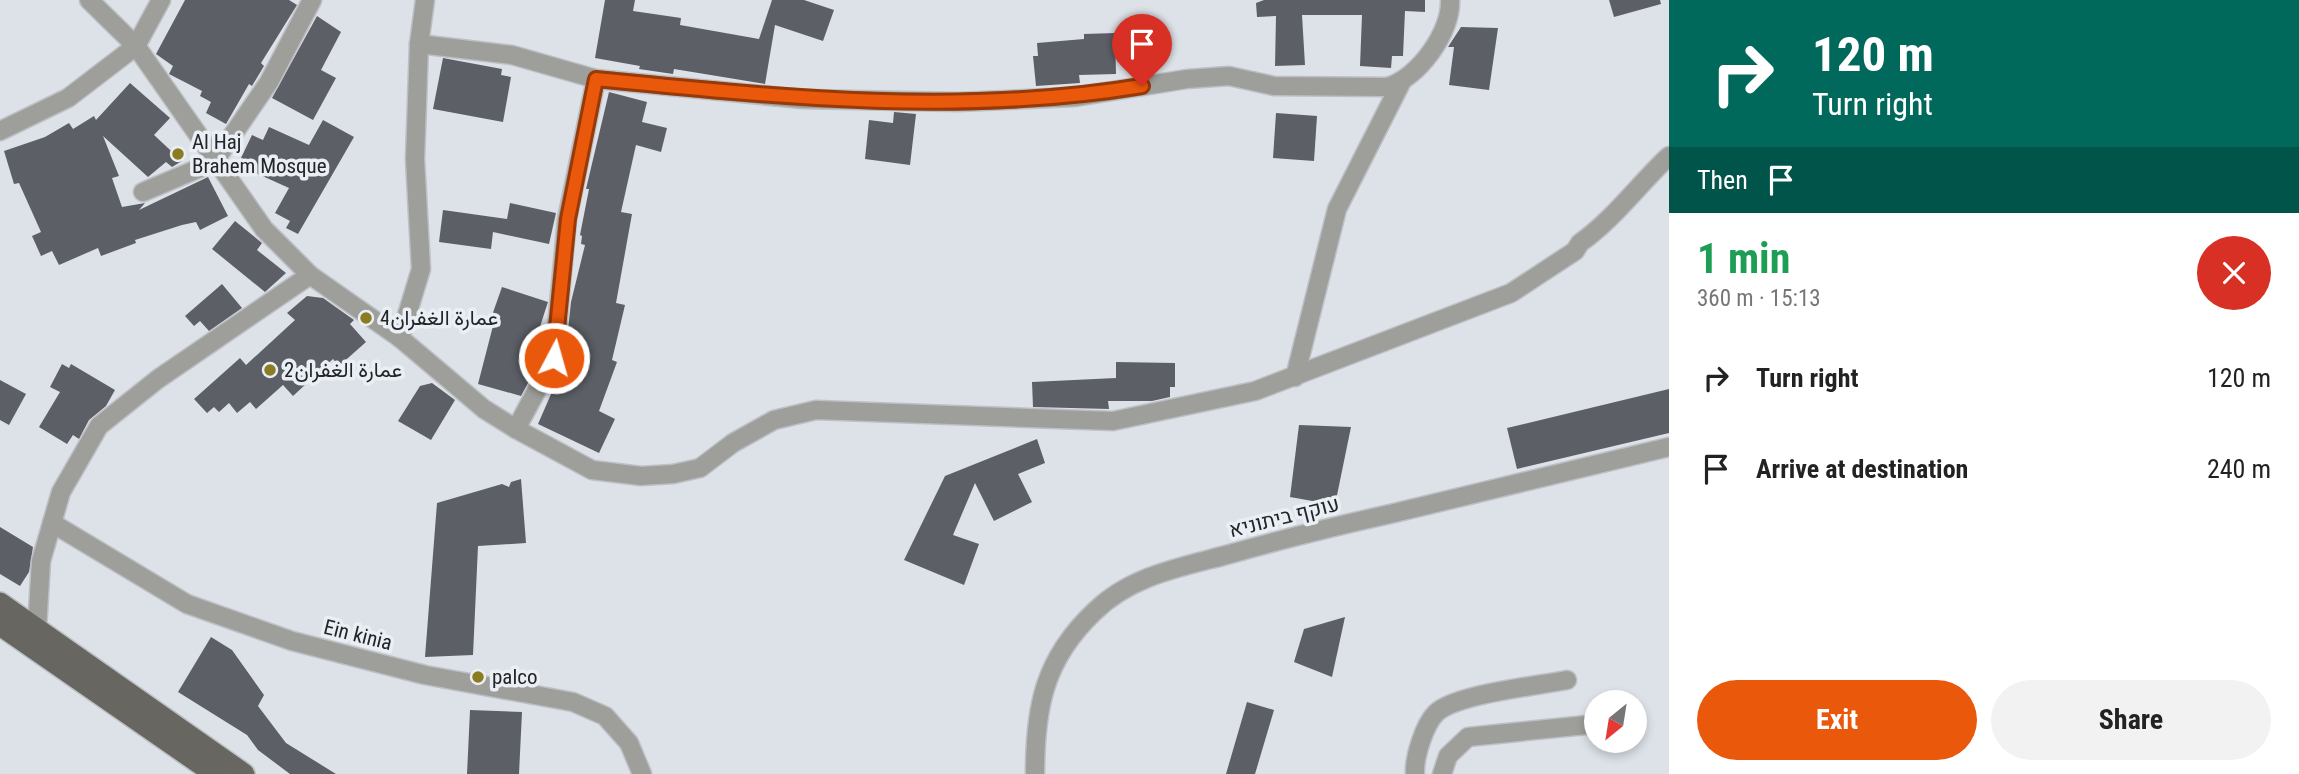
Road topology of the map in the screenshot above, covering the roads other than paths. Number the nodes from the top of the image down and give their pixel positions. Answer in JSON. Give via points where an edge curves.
{"nodes":[{"id":1,"x":89,"y":0,"type":"edge"},
{"id":2,"x":161,"y":0,"type":"edge"},
{"id":3,"x":312,"y":0,"type":"edge"},
{"id":4,"x":425,"y":0,"type":"edge"},
{"id":5,"x":1450,"y":0,"type":"edge"},
{"id":6,"x":419,"y":44,"type":"junction"},
{"id":7,"x":136,"y":46,"type":"junction"},
{"id":8,"x":596,"y":79,"type":"junction"},
{"id":9,"x":1401,"y":83,"type":"junction"},
{"id":10,"x":0,"y":131,"type":"edge"},
{"id":11,"x":1669,"y":156,"type":"edge"},
{"id":12,"x":214,"y":162,"type":"junction"},
{"id":13,"x":143,"y":192,"type":"dead end"},
{"id":14,"x":310,"y":275,"type":"junction"},
{"id":15,"x":400,"y":338,"type":"junction"},
{"id":16,"x":1295,"y":377,"type":"junction"},
{"id":17,"x":516,"y":429,"type":"junction"},
{"id":18,"x":1669,"y":447,"type":"edge"},
{"id":19,"x":52,"y":523,"type":"junction"},
{"id":20,"x":0,"y":603,"type":"edge"},
{"id":21,"x":0,"y":625,"type":"edge"},
{"id":22,"x":37,"y":629,"type":"junction"},
{"id":23,"x":1567,"y":680,"type":"dead end"},
{"id":24,"x":1584,"y":725,"type":"edge"},
{"id":25,"x":215,"y":774,"type":"edge"},
{"id":26,"x":244,"y":774,"type":"edge"},
{"id":27,"x":642,"y":774,"type":"edge"},
{"id":28,"x":1035,"y":774,"type":"edge"},
{"id":29,"x":1415,"y":774,"type":"edge"},
{"id":30,"x":1442,"y":774,"type":"edge"}],
"edges":[{"from":1,"to":7,"type":"street"},
{"from":2,"to":7,"type":"street"},
{"from":3,"to":12,"type":"street","via":[[269,82]]},
{"from":4,"to":6,"type":"street"},
{"from":5,"to":9,"type":"street","via":[[1447,27],[1418,69]]},
{"from":6,"to":8,"type":"street","via":[[512,55]]},
{"from":6,"to":15,"type":"street","via":[[415,159],[421,269]]},
{"from":7,"to":10,"type":"street","via":[[68,98]]},
{"from":7,"to":12,"type":"street"},
{"from":8,"to":9,"type":"street","via":[[802,99],[958,102],[1074,97],[1229,76],[1275,86]]},
{"from":8,"to":17,"type":"street","via":[[568,219],[554,358]]},
{"from":9,"to":16,"type":"street","via":[[1336,209]]},
{"from":11,"to":16,"type":"street","via":[[1575,251],[1511,293]]},
{"from":12,"to":13,"type":"street"},
{"from":12,"to":14,"type":"street","via":[[264,229]]},
{"from":14,"to":15,"type":"street"},
{"from":14,"to":19,"type":"street","via":[[158,379],[99,426],[61,492]]},
{"from":15,"to":17,"type":"street","via":[[484,409]]},
{"from":16,"to":17,"type":"street","via":[[1255,391],[1113,421],[816,410],[775,420],[733,443],[701,468],[662,475],[592,470]]},
{"from":18,"to":28,"type":"street","name":"עוקף ביתוניא","via":[[1292,537],[1128,585],[1096,609],[1053,664],[1035,730]]},
{"from":19,"to":22,"type":"street","via":[[41,561]]},
{"from":19,"to":27,"type":"street","name":"Ein kinia","via":[[187,604],[292,642],[425,675],[573,702],[605,716],[629,743]]},
{"from":20,"to":22,"type":"main road"},
{"from":21,"to":25,"type":"main road"},
{"from":22,"to":26,"type":"main road"},
{"from":23,"to":29,"type":"street","via":[[1464,699],[1436,714],[1415,757]]},
{"from":24,"to":30,"type":"street","via":[[1468,737],[1448,756]]}]}
